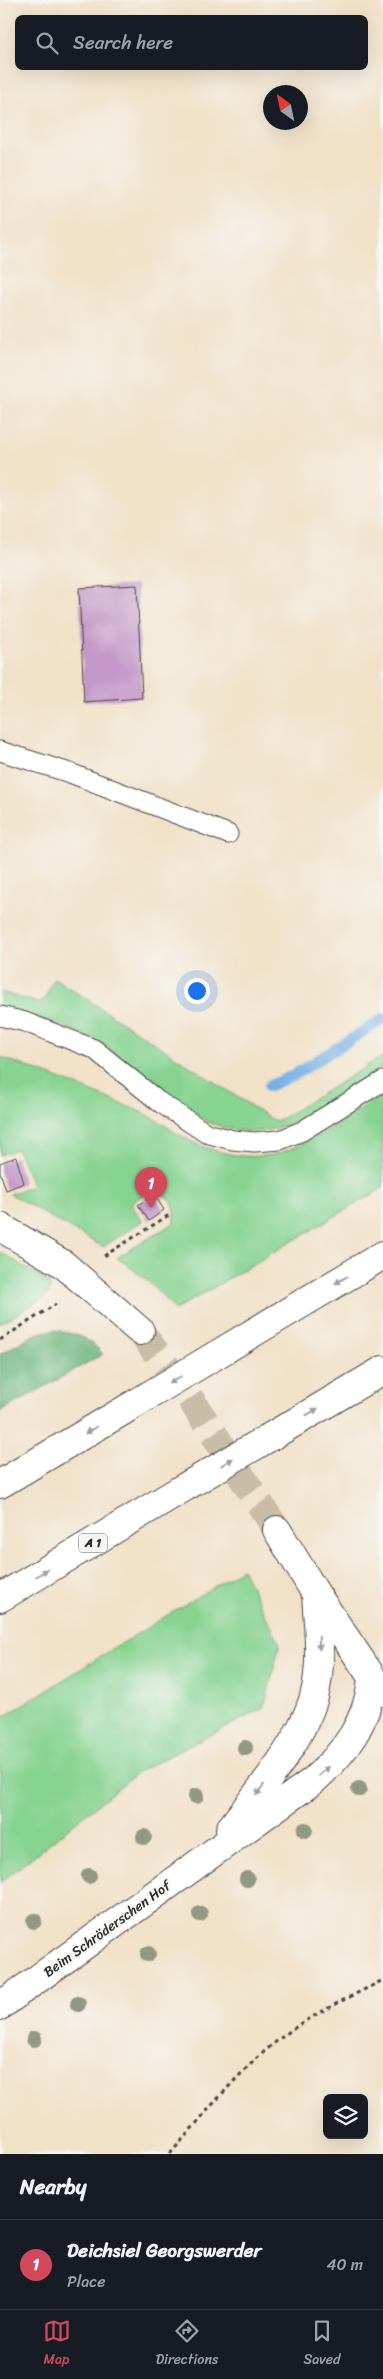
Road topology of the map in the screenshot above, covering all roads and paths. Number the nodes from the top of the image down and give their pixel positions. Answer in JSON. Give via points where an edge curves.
{"nodes":[{"id":1,"x":0,"y":751,"type":"edge"},
{"id":2,"x":228,"y":834,"type":"dead end"},
{"id":3,"x":0,"y":1016,"type":"edge"},
{"id":4,"x":383,"y":1081,"type":"edge"},
{"id":5,"x":169,"y":1215,"type":"dead end"},
{"id":6,"x":0,"y":1228,"type":"edge"},
{"id":7,"x":383,"y":1255,"type":"edge"},
{"id":8,"x":100,"y":1259,"type":"dead end"},
{"id":9,"x":88,"y":1284,"type":"junction"},
{"id":10,"x":140,"y":1331,"type":"tunnel mouth"},
{"id":11,"x":0,"y":1340,"type":"edge"},
{"id":12,"x":383,"y":1370,"type":"edge"},
{"id":13,"x":0,"y":1484,"type":"edge"},
{"id":14,"x":277,"y":1530,"type":"tunnel mouth"},
{"id":15,"x":316,"y":1594,"type":"junction"},
{"id":16,"x":0,"y":1598,"type":"edge"},
{"id":17,"x":377,"y":1686,"type":"edge"},
{"id":18,"x":213,"y":1851,"type":"junction"},
{"id":19,"x":383,"y":1980,"type":"edge"},
{"id":20,"x":0,"y":2006,"type":"edge"},
{"id":21,"x":170,"y":2154,"type":"edge"}],
"edges":[{"from":1,"to":2,"type":"lane","via":[[70,772]]},
{"from":3,"to":4,"type":"lane","via":[[25,1022],[94,1049],[158,1101],[206,1133],[233,1140],[280,1140],[302,1131]]},
{"from":5,"to":8,"type":"path"},
{"from":6,"to":9,"type":"main road","via":[[62,1264]]},
{"from":7,"to":13,"type":"main road","one_way":true,"bridge":true},
{"from":9,"to":10,"type":"main road"},
{"from":9,"to":11,"type":"path"},
{"from":16,"to":12,"type":"main road","number":"A 1","one_way":true,"bridge":true},
{"from":14,"to":15,"type":"main road"},
{"from":15,"to":17,"type":"main road"},
{"from":15,"to":18,"type":"main road","name":"Beim Schröderschen Hof","one_way":true,"via":[[320,1647],[314,1697],[300,1730],[262,1788]]},
{"from":18,"to":17,"type":"main road","name":"Beim Schröderschen Hof","one_way":true,"via":[[314,1780],[330,1765],[358,1729]]},
{"from":18,"to":20,"type":"main road","name":"Beim Schröderschen Hof"},
{"from":19,"to":21,"type":"path","via":[[302,2023],[279,2040],[242,2073]]}]}
